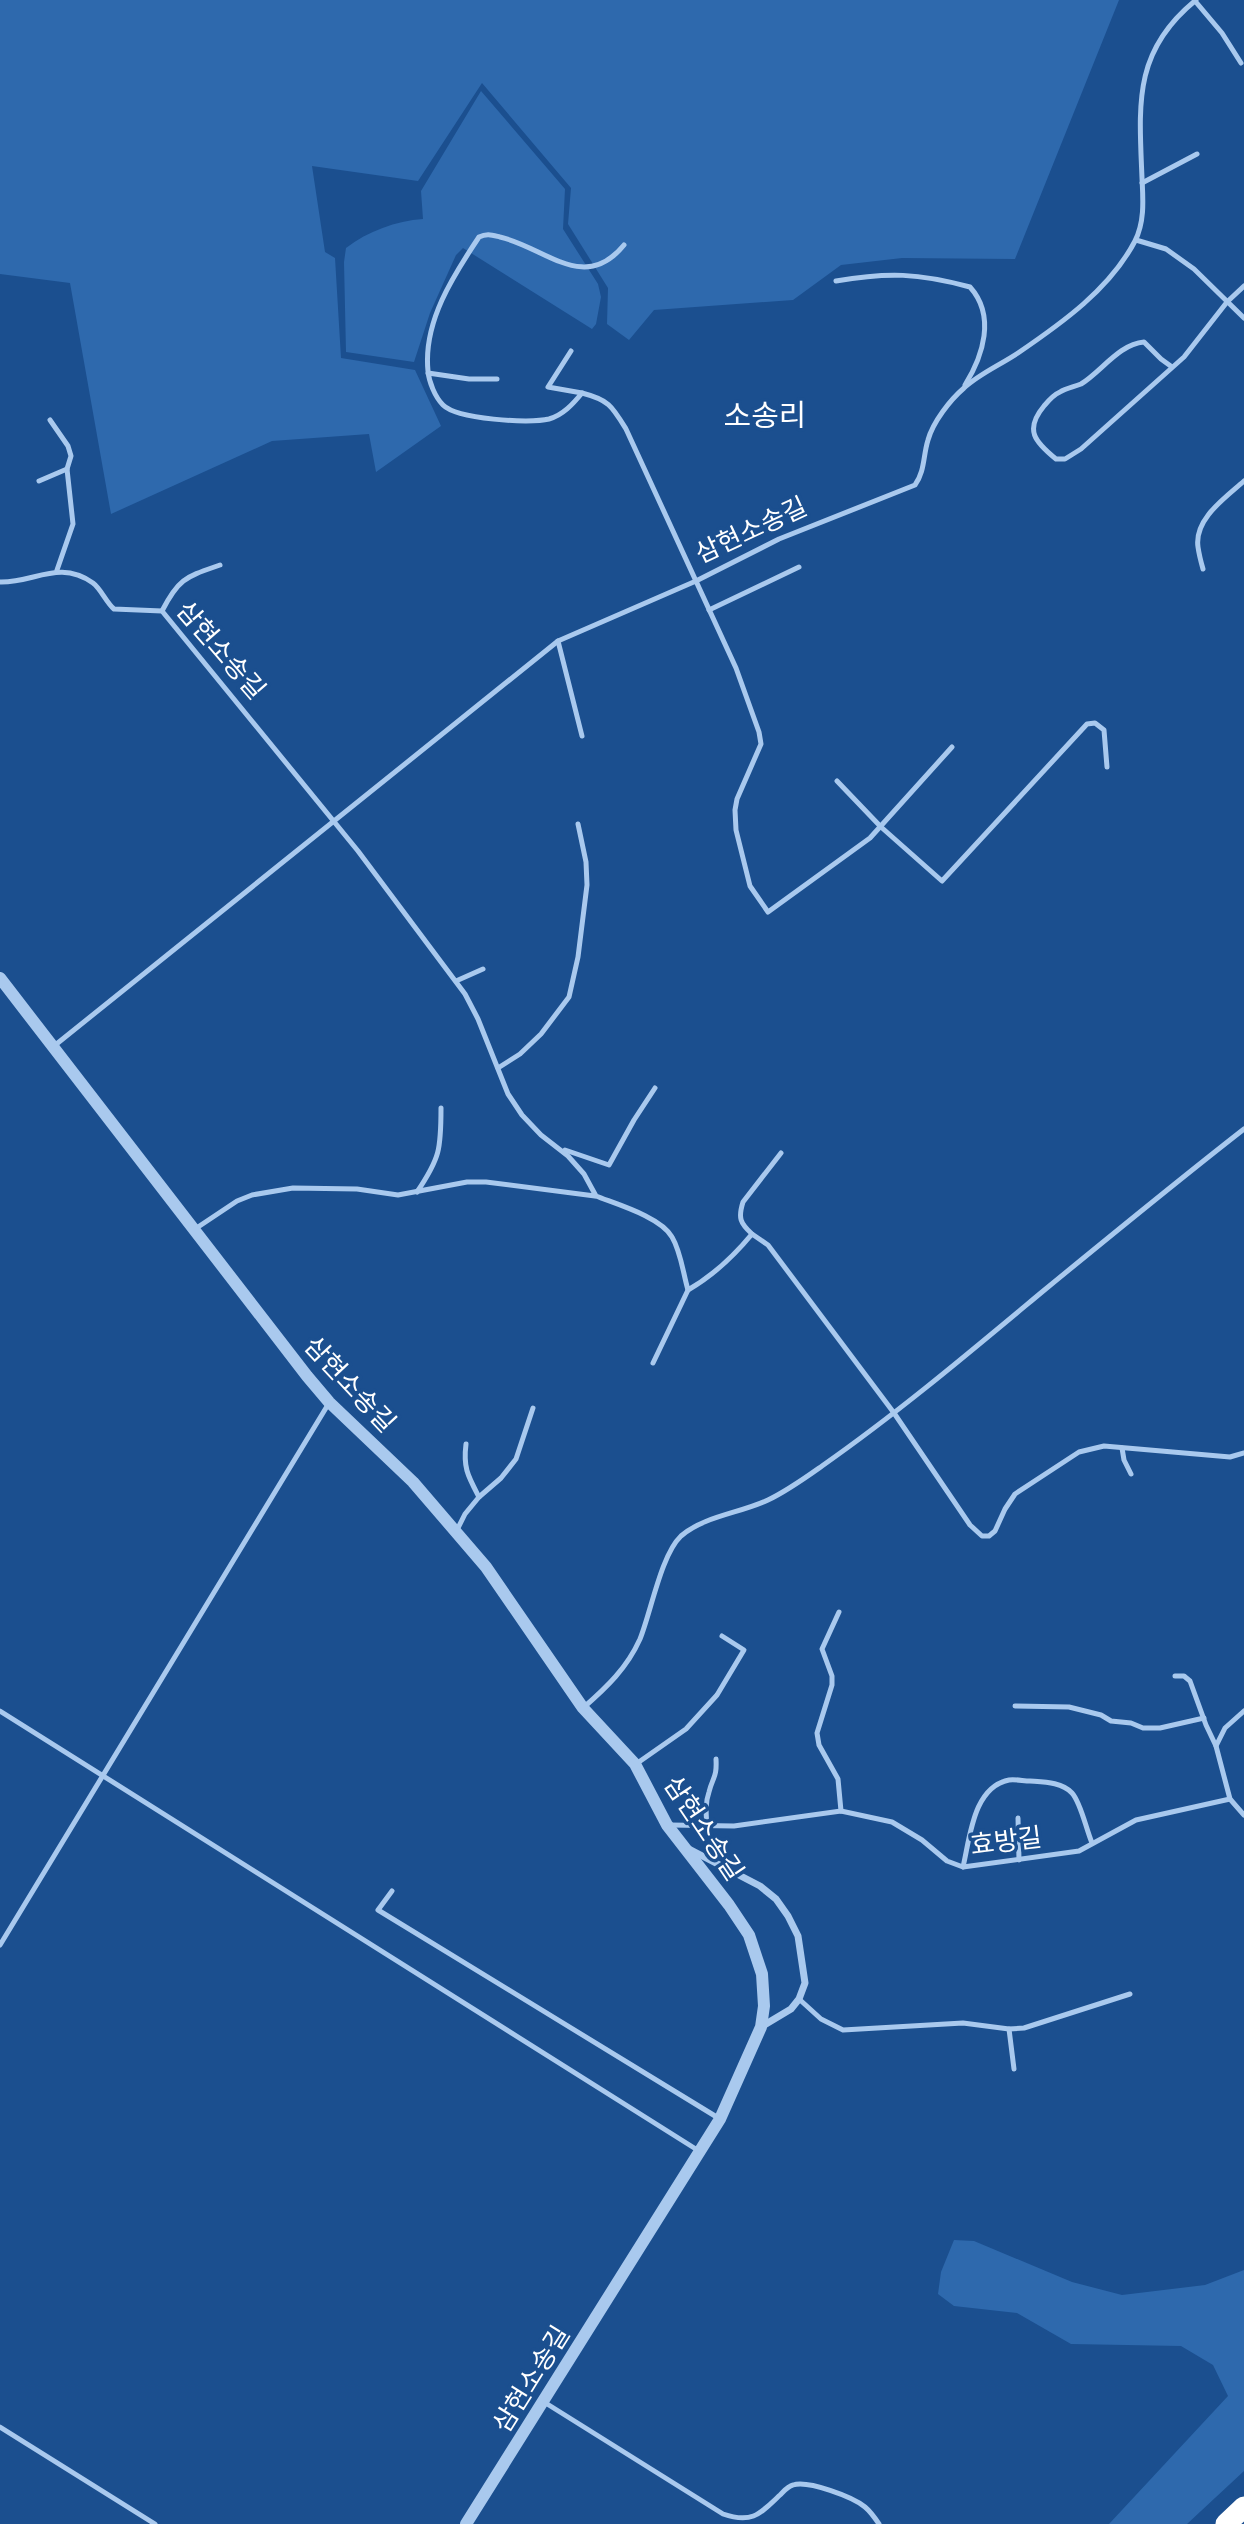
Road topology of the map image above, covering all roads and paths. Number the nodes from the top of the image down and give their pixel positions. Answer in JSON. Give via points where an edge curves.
{"nodes":[{"id":1,"x":1195,"y":1,"type":"edge"},
{"id":2,"x":1241,"y":63,"type":"dead end"},
{"id":3,"x":1197,"y":154,"type":"dead end"},
{"id":4,"x":1142,"y":183,"type":"junction"},
{"id":5,"x":1136,"y":240,"type":"junction"},
{"id":6,"x":624,"y":245,"type":"dead end"},
{"id":7,"x":836,"y":282,"type":"dead end"},
{"id":8,"x":1244,"y":286,"type":"edge"},
{"id":9,"x":1227,"y":302,"type":"junction"},
{"id":10,"x":1244,"y":318,"type":"edge"},
{"id":11,"x":571,"y":351,"type":"dead end"},
{"id":12,"x":1172,"y":367,"type":"junction"},
{"id":13,"x":428,"y":373,"type":"junction"},
{"id":14,"x":497,"y":379,"type":"dead end"},
{"id":15,"x":963,"y":388,"type":"junction"},
{"id":16,"x":582,"y":393,"type":"junction"},
{"id":17,"x":50,"y":420,"type":"dead end"},
{"id":18,"x":67,"y":469,"type":"junction"},
{"id":19,"x":39,"y":481,"type":"dead end"},
{"id":20,"x":1244,"y":481,"type":"edge"},
{"id":21,"x":220,"y":565,"type":"dead end"},
{"id":22,"x":799,"y":567,"type":"dead end"},
{"id":23,"x":1203,"y":569,"type":"dead end"},
{"id":24,"x":57,"y":570,"type":"junction"},
{"id":25,"x":695,"y":581,"type":"junction"},
{"id":26,"x":0,"y":582,"type":"edge"},
{"id":27,"x":709,"y":610,"type":"junction"},
{"id":28,"x":162,"y":611,"type":"junction"},
{"id":29,"x":558,"y":641,"type":"junction"},
{"id":30,"x":582,"y":736,"type":"dead end"},
{"id":31,"x":952,"y":747,"type":"dead end"},
{"id":32,"x":1108,"y":767,"type":"dead end"},
{"id":33,"x":837,"y":781,"type":"dead end"},
{"id":34,"x":334,"y":821,"type":"junction"},
{"id":35,"x":578,"y":824,"type":"dead end"},
{"id":36,"x":881,"y":827,"type":"junction"},
{"id":37,"x":483,"y":969,"type":"dead end"},
{"id":38,"x":0,"y":978,"type":"edge"},
{"id":39,"x":456,"y":981,"type":"junction"},
{"id":40,"x":54,"y":1046,"type":"junction"},
{"id":41,"x":498,"y":1068,"type":"junction"},
{"id":42,"x":655,"y":1088,"type":"dead end"},
{"id":43,"x":441,"y":1108,"type":"dead end"},
{"id":44,"x":1244,"y":1129,"type":"edge"},
{"id":45,"x":558,"y":1148,"type":"junction"},
{"id":46,"x":782,"y":1153,"type":"dead end"},
{"id":47,"x":417,"y":1192,"type":"junction"},
{"id":48,"x":596,"y":1196,"type":"junction"},
{"id":49,"x":195,"y":1229,"type":"junction"},
{"id":50,"x":752,"y":1234,"type":"junction"},
{"id":51,"x":688,"y":1290,"type":"junction"},
{"id":52,"x":653,"y":1363,"type":"dead end"},
{"id":53,"x":329,"y":1402,"type":"junction"},
{"id":54,"x":533,"y":1408,"type":"dead end"},
{"id":55,"x":894,"y":1413,"type":"junction"},
{"id":56,"x":466,"y":1444,"type":"dead end"},
{"id":57,"x":1122,"y":1448,"type":"junction"},
{"id":58,"x":1243,"y":1454,"type":"edge"},
{"id":59,"x":1131,"y":1474,"type":"dead end"},
{"id":60,"x":478,"y":1497,"type":"junction"},
{"id":61,"x":457,"y":1531,"type":"junction"},
{"id":62,"x":839,"y":1612,"type":"dead end"},
{"id":63,"x":722,"y":1636,"type":"dead end"},
{"id":64,"x":1175,"y":1676,"type":"dead end"},
{"id":65,"x":1015,"y":1706,"type":"dead end"},
{"id":66,"x":583,"y":1707,"type":"junction"},
{"id":67,"x":0,"y":1711,"type":"edge"},
{"id":68,"x":1244,"y":1711,"type":"edge"},
{"id":69,"x":1204,"y":1718,"type":"junction"},
{"id":70,"x":1216,"y":1746,"type":"junction"},
{"id":71,"x":716,"y":1759,"type":"dead end"},
{"id":72,"x":635,"y":1764,"type":"junction"},
{"id":73,"x":104,"y":1776,"type":"junction"},
{"id":74,"x":1230,"y":1799,"type":"junction"},
{"id":75,"x":841,"y":1811,"type":"junction"},
{"id":76,"x":1244,"y":1815,"type":"edge"},
{"id":77,"x":1018,"y":1818,"type":"dead end"},
{"id":78,"x":667,"y":1825,"type":"junction"},
{"id":79,"x":707,"y":1826,"type":"junction"},
{"id":80,"x":1092,"y":1843,"type":"junction"},
{"id":81,"x":683,"y":1846,"type":"junction"},
{"id":82,"x":1019,"y":1860,"type":"junction"},
{"id":83,"x":963,"y":1867,"type":"junction"},
{"id":84,"x":391,"y":1891,"type":"dead end"},
{"id":85,"x":0,"y":1945,"type":"edge"},
{"id":86,"x":1130,"y":1994,"type":"dead end"},
{"id":87,"x":799,"y":1999,"type":"junction"},
{"id":88,"x":761,"y":2027,"type":"junction"},
{"id":89,"x":1009,"y":2029,"type":"junction"},
{"id":90,"x":1014,"y":2069,"type":"dead end"},
{"id":91,"x":720,"y":2119,"type":"junction"},
{"id":92,"x":699,"y":2151,"type":"junction"},
{"id":93,"x":544,"y":2402,"type":"junction"},
{"id":94,"x":0,"y":2427,"type":"edge"},
{"id":95,"x":1244,"y":2507,"type":"edge"},
{"id":96,"x":155,"y":2524,"type":"edge"},
{"id":97,"x":466,"y":2524,"type":"edge"},
{"id":98,"x":879,"y":2524,"type":"edge"},
{"id":99,"x":1226,"y":2524,"type":"edge"}],
"edges":[{"from":1,"to":2,"type":"lane"},
{"from":1,"to":4,"type":"lane","name":"삼현소송길","via":[[1150,55],[1141,103]]},
{"from":3,"to":4,"type":"lane"},
{"from":4,"to":5,"type":"lane","name":"삼현소송길","via":[[1143,218]]},
{"from":5,"to":9,"type":"lane","via":[[1167,249]]},
{"from":5,"to":15,"type":"lane","name":"삼현소송길","via":[[1079,309]]},
{"from":6,"to":13,"type":"lane","via":[[586,269],[568,266],[506,238],[486,233],[479,237],[437,312],[428,344]]},
{"from":7,"to":15,"type":"lane","via":[[903,274],[970,287],[984,315],[985,336]]},
{"from":8,"to":9,"type":"lane"},
{"from":9,"to":10,"type":"lane"},
{"from":9,"to":12,"type":"lane"},
{"from":11,"to":16,"type":"lane","via":[[548,387]]},
{"from":12,"to":12,"type":"lane","via":[[1065,459],[1056,459],[1034,436],[1034,418],[1051,397],[1082,384],[1138,343],[1144,342]]},
{"from":13,"to":14,"type":"lane"},
{"from":13,"to":16,"type":"lane","via":[[444,406],[477,416],[548,419],[572,406]]},
{"from":15,"to":25,"type":"lane","name":"삼현소송길","via":[[928,439],[922,475],[915,485],[779,538]]},
{"from":16,"to":25,"type":"lane","via":[[611,405]]},
{"from":17,"to":18,"type":"lane","via":[[68,446]]},
{"from":18,"to":19,"type":"lane"},
{"from":18,"to":24,"type":"lane","via":[[73,524]]},
{"from":20,"to":23,"type":"lane","via":[[1200,528],[1197,545]]},
{"from":21,"to":28,"type":"lane","via":[[184,579]]},
{"from":22,"to":27,"type":"lane"},
{"from":24,"to":26,"type":"lane"},
{"from":24,"to":28,"type":"lane","name":"삼현소송길","via":[[93,583],[114,609]]},
{"from":25,"to":27,"type":"lane"},
{"from":25,"to":29,"type":"lane","name":"삼현소송길"},
{"from":27,"to":36,"type":"lane","via":[[759,732],[761,744],[735,810],[750,886],[768,912]]},
{"from":28,"to":34,"type":"lane","name":"삼현소송길"},
{"from":29,"to":30,"type":"lane"},
{"from":29,"to":34,"type":"lane","name":"삼현소송길"},
{"from":31,"to":36,"type":"lane"},
{"from":32,"to":36,"type":"lane","via":[[1104,730],[1095,723],[1087,724],[942,881]]},
{"from":33,"to":36,"type":"lane"},
{"from":34,"to":39,"type":"lane","name":"삼현소송길"},
{"from":34,"to":40,"type":"lane","name":"삼현소송길"},
{"from":35,"to":41,"type":"lane","via":[[587,885],[569,997],[541,1034]]},
{"from":37,"to":39,"type":"lane"},
{"from":38,"to":40,"type":"street","name":"삼현소송길"},
{"from":39,"to":41,"type":"lane","name":"삼현소송길"},
{"from":40,"to":49,"type":"street","name":"삼현소송길"},
{"from":41,"to":45,"type":"lane","name":"삼현소송길","via":[[522,1115]]},
{"from":42,"to":45,"type":"lane","via":[[609,1165]]},
{"from":43,"to":47,"type":"lane","via":[[438,1160]]},
{"from":44,"to":55,"type":"lane"},
{"from":45,"to":48,"type":"lane","name":"삼현소송길","via":[[584,1174]]},
{"from":46,"to":50,"type":"lane","via":[[743,1202],[739,1218]]},
{"from":47,"to":48,"type":"lane","via":[[486,1182]]},
{"from":47,"to":49,"type":"lane","via":[[272,1190],[237,1201]]},
{"from":48,"to":51,"type":"lane","via":[[663,1227],[672,1237]]},
{"from":49,"to":53,"type":"street","name":"삼현소송길"},
{"from":50,"to":51,"type":"lane","via":[[709,1277]]},
{"from":50,"to":55,"type":"lane","via":[[781,1260]]},
{"from":51,"to":52,"type":"lane"},
{"from":53,"to":61,"type":"street","name":"삼현소송길","via":[[414,1482]]},
{"from":53,"to":73,"type":"lane"},
{"from":54,"to":60,"type":"lane","via":[[516,1459],[501,1479]]},
{"from":55,"to":57,"type":"lane","via":[[982,1536],[995,1531],[1015,1494],[1079,1452],[1104,1446]]},
{"from":55,"to":66,"type":"lane","via":[[770,1499],[711,1520],[679,1538],[626,1666]]},
{"from":56,"to":60,"type":"lane","via":[[463,1462]]},
{"from":57,"to":58,"type":"lane","via":[[1230,1457]]},
{"from":57,"to":59,"type":"lane"},
{"from":60,"to":61,"type":"lane"},
{"from":61,"to":66,"type":"street","name":"삼현소송길"},
{"from":62,"to":75,"type":"lane","via":[[822,1649],[832,1685],[817,1733],[838,1779]]},
{"from":63,"to":72,"type":"lane","via":[[744,1650],[717,1695],[686,1729]]},
{"from":64,"to":69,"type":"lane","via":[[1190,1681]]},
{"from":65,"to":69,"type":"lane","via":[[1069,1707],[1143,1728]]},
{"from":66,"to":72,"type":"street","name":"삼현소송길"},
{"from":67,"to":73,"type":"lane"},
{"from":68,"to":70,"type":"lane","via":[[1225,1728]]},
{"from":69,"to":70,"type":"lane"},
{"from":70,"to":74,"type":"lane"},
{"from":71,"to":79,"type":"lane","via":[[717,1776],[705,1808]]},
{"from":72,"to":78,"type":"street","name":"삼현소송길"},
{"from":73,"to":85,"type":"lane"},
{"from":73,"to":92,"type":"lane"},
{"from":74,"to":76,"type":"lane"},
{"from":74,"to":80,"type":"lane","name":"효방길","via":[[1136,1820]]},
{"from":75,"to":79,"type":"lane","name":"효방길"},
{"from":75,"to":83,"type":"lane","name":"효방길","via":[[892,1822]]},
{"from":77,"to":82,"type":"lane"},
{"from":78,"to":79,"type":"lane","name":"효방길"},
{"from":78,"to":81,"type":"street","name":"삼현소송길"},
{"from":80,"to":82,"type":"lane","name":"효방길","via":[[1079,1851]]},
{"from":80,"to":83,"type":"lane","via":[[1078,1802],[1065,1787],[1009,1780],[984,1795]]},
{"from":81,"to":87,"type":"street","via":[[730,1868],[776,1899],[798,1936],[805,1983]]},
{"from":81,"to":88,"type":"street","name":"삼현소송길","via":[[749,1935],[762,1974]]},
{"from":82,"to":83,"type":"lane","name":"효방길"},
{"from":84,"to":91,"type":"lane","via":[[378,1910]]},
{"from":86,"to":89,"type":"lane"},
{"from":87,"to":88,"type":"street","via":[[781,2017]]},
{"from":87,"to":89,"type":"lane","via":[[821,2019],[843,2030],[963,2023]]},
{"from":88,"to":91,"type":"street","name":"삼현소송길"},
{"from":89,"to":90,"type":"lane"},
{"from":91,"to":92,"type":"street","name":"삼현소송길"},
{"from":92,"to":93,"type":"street","name":"삼현소송길"},
{"from":93,"to":97,"type":"street","name":"삼현소송길"},
{"from":93,"to":98,"type":"lane","via":[[723,2514],[755,2516],[787,2488],[803,2484],[849,2497],[865,2506]]},
{"from":94,"to":96,"type":"lane"},
{"from":95,"to":99,"type":"highway"}]}
